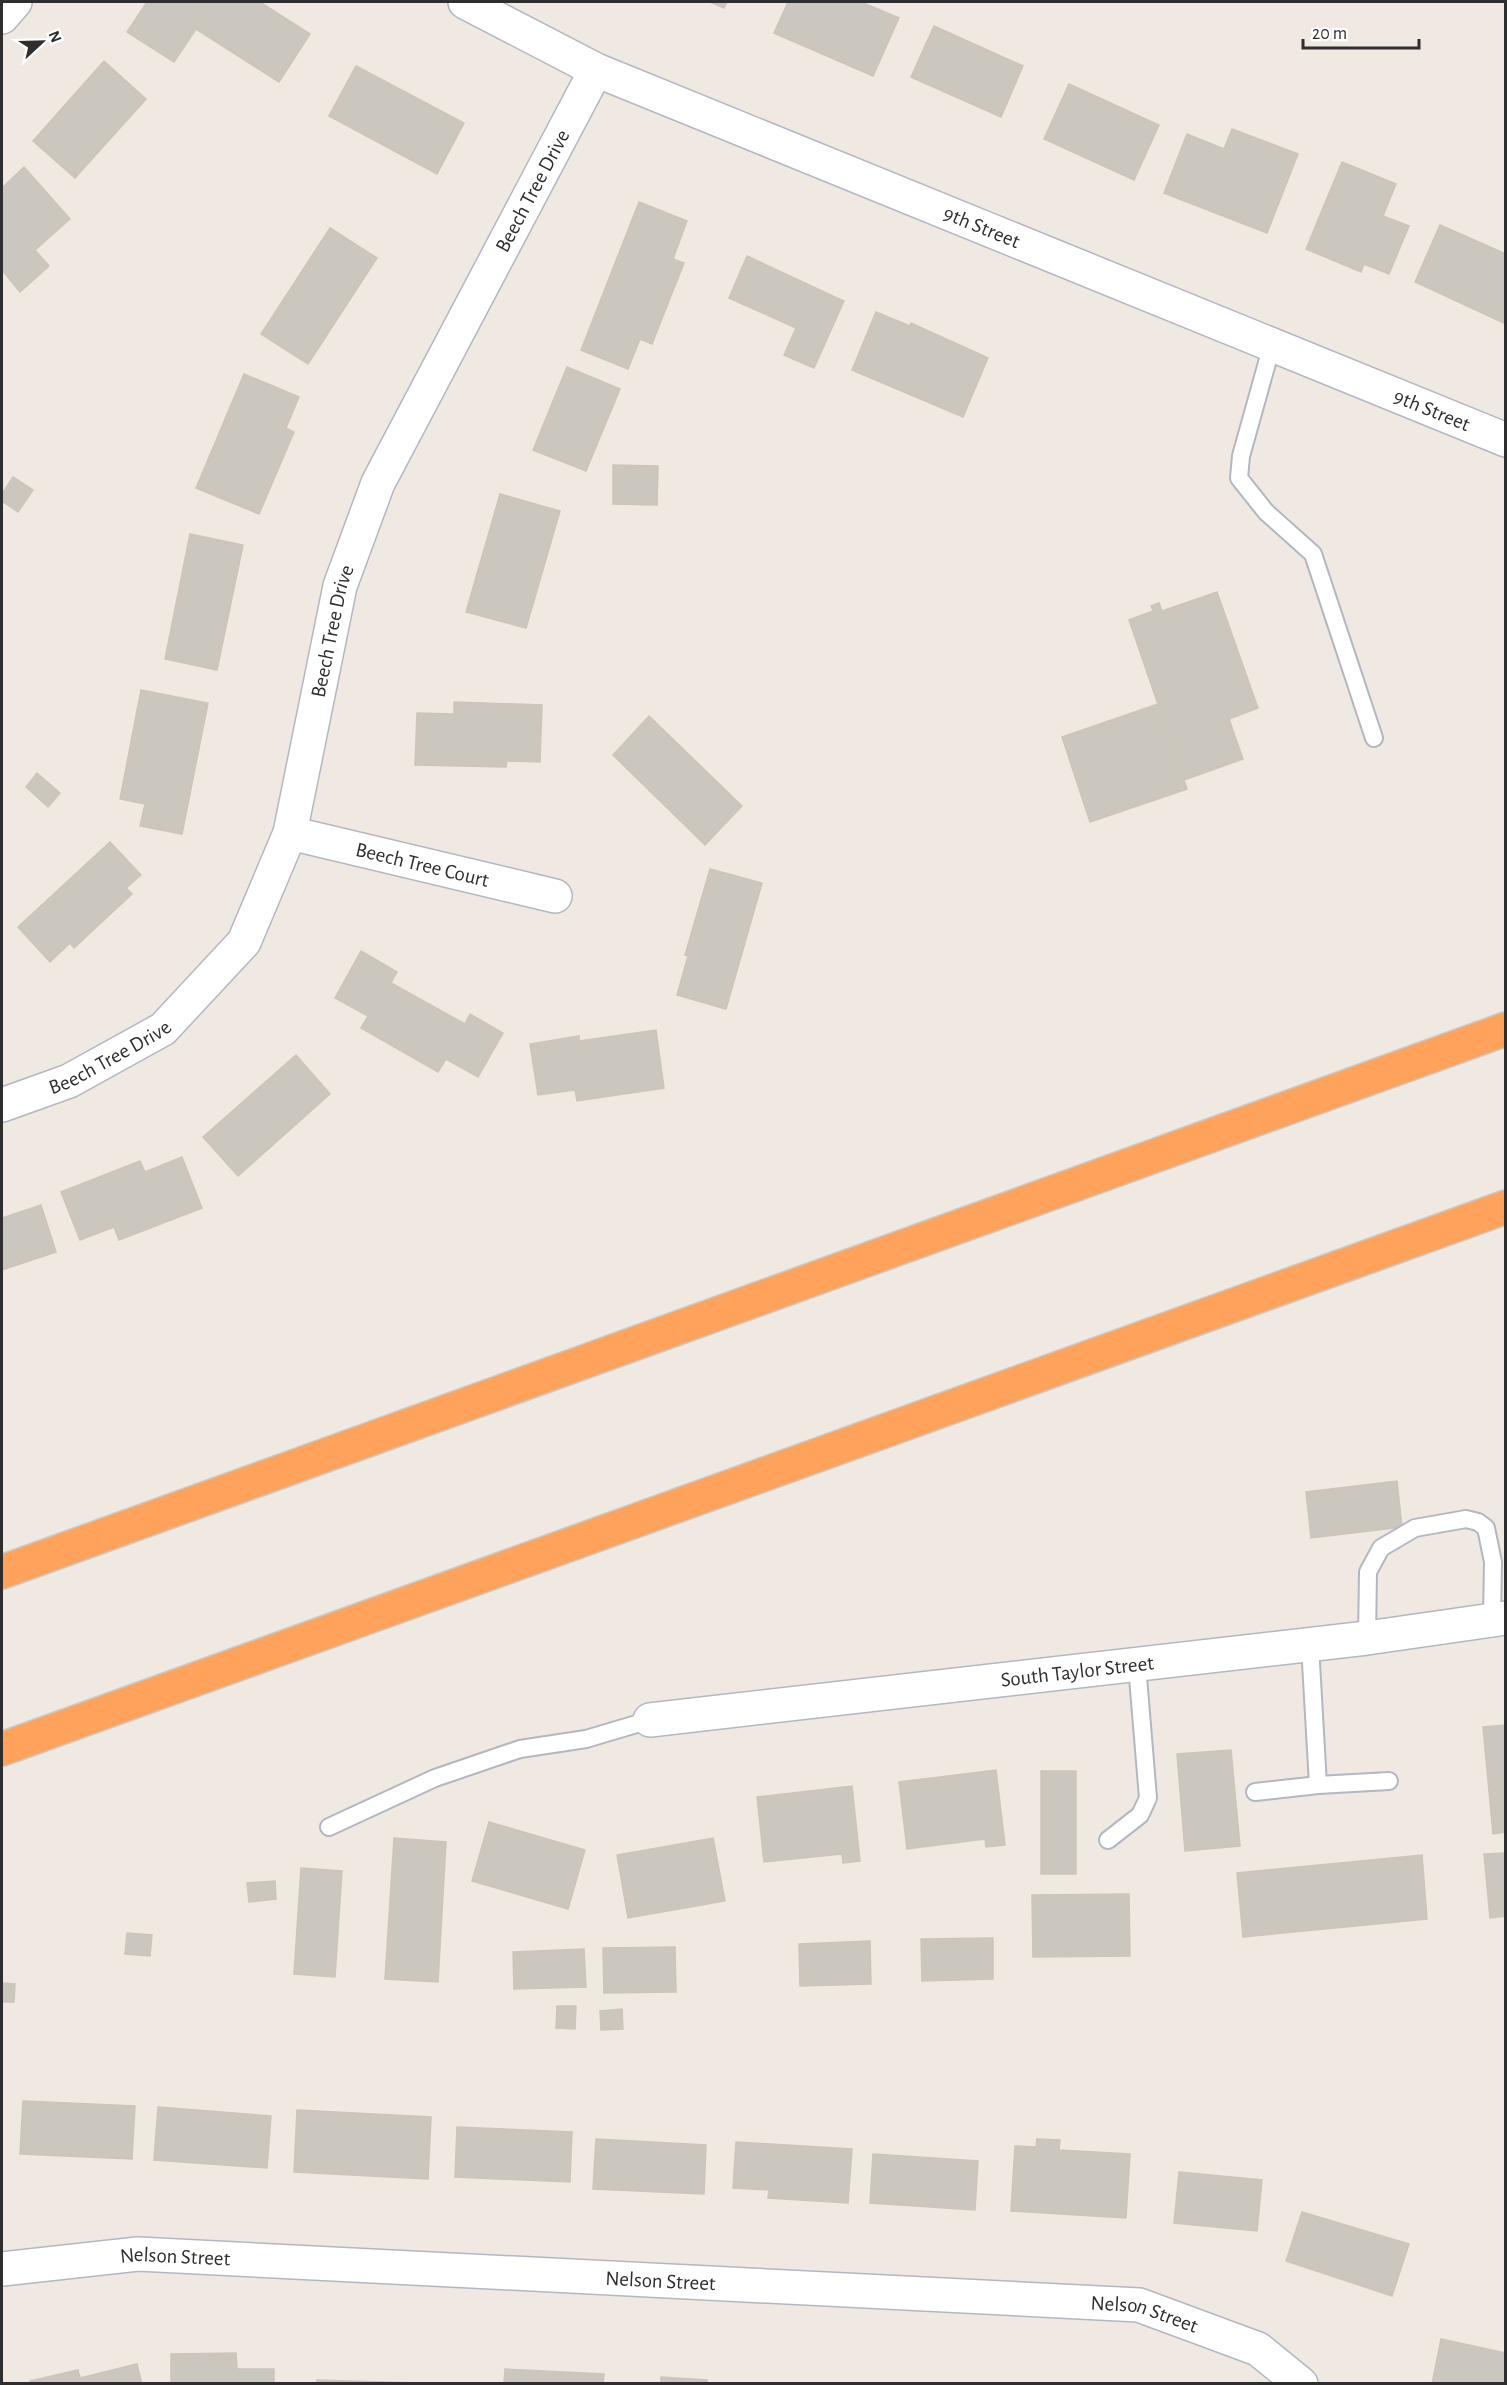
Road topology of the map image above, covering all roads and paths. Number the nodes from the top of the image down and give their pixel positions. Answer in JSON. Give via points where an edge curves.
{"nodes":[{"id":1,"x":15,"y":2,"type":"edge"},
{"id":2,"x":465,"y":2,"type":"edge"},
{"id":3,"x":2,"y":17,"type":"edge"},
{"id":4,"x":596,"y":70,"type":"junction"},
{"id":5,"x":1272,"y":345,"type":"junction"},
{"id":6,"x":1506,"y":440,"type":"edge"},
{"id":7,"x":1374,"y":738,"type":"dead end"},
{"id":8,"x":290,"y":833,"type":"junction"},
{"id":9,"x":555,"y":896,"type":"dead end"},
{"id":10,"x":1506,"y":1029,"type":"edge"},
{"id":11,"x":2,"y":1105,"type":"edge"},
{"id":12,"x":1506,"y":1208,"type":"edge"},
{"id":13,"x":2,"y":1572,"type":"edge"},
{"id":14,"x":1498,"y":1618,"type":"edge"},
{"id":15,"x":1367,"y":1638,"type":"junction"},
{"id":16,"x":1310,"y":1645,"type":"junction"},
{"id":17,"x":1137,"y":1665,"type":"junction"},
{"id":18,"x":650,"y":1720,"type":"joint"},
{"id":19,"x":2,"y":1749,"type":"edge"},
{"id":20,"x":1389,"y":1780,"type":"dead end"},
{"id":21,"x":1318,"y":1785,"type":"junction"},
{"id":22,"x":1255,"y":1792,"type":"dead end"},
{"id":23,"x":329,"y":1827,"type":"dead end"},
{"id":24,"x":1108,"y":1840,"type":"dead end"},
{"id":25,"x":2,"y":2269,"type":"edge"},
{"id":26,"x":1301,"y":2384,"type":"edge"}],
"edges":[{"from":1,"to":3,"type":"street"},
{"from":2,"to":4,"type":"street","name":"9th Street"},
{"from":4,"to":5,"type":"street","name":"9th Street"},
{"from":4,"to":8,"type":"street","name":"Beech Tree Drive","via":[[378,483],[340,586]]},
{"from":5,"to":6,"type":"street","name":"9th Street"},
{"from":5,"to":7,"type":"lane","via":[[1241,456],[1239,478],[1266,512],[1313,554]]},
{"from":8,"to":9,"type":"street","name":"Beech Tree Court"},
{"from":8,"to":11,"type":"street","name":"Beech Tree Drive","via":[[244,942],[163,1029],[69,1081]]},
{"from":10,"to":13,"type":"highway"},
{"from":12,"to":19,"type":"highway"},
{"from":14,"to":15,"type":"street","name":"South Taylor Street"},
{"from":14,"to":15,"type":"lane","via":[[1486,1528],[1466,1519],[1415,1528],[1381,1548],[1368,1572]]},
{"from":15,"to":16,"type":"street","name":"South Taylor Street"},
{"from":16,"to":17,"type":"street","name":"South Taylor Street"},
{"from":16,"to":21,"type":"lane"},
{"from":17,"to":18,"type":"street","name":"South Taylor Street"},
{"from":17,"to":24,"type":"lane","via":[[1148,1798],[1140,1815]]},
{"from":18,"to":23,"type":"lane","via":[[586,1739],[520,1749],[435,1778]]},
{"from":20,"to":21,"type":"lane"},
{"from":21,"to":22,"type":"lane"},
{"from":25,"to":26,"type":"street","name":"Nelson Street","via":[[138,2254],[1139,2305],[1258,2349]]}]}
